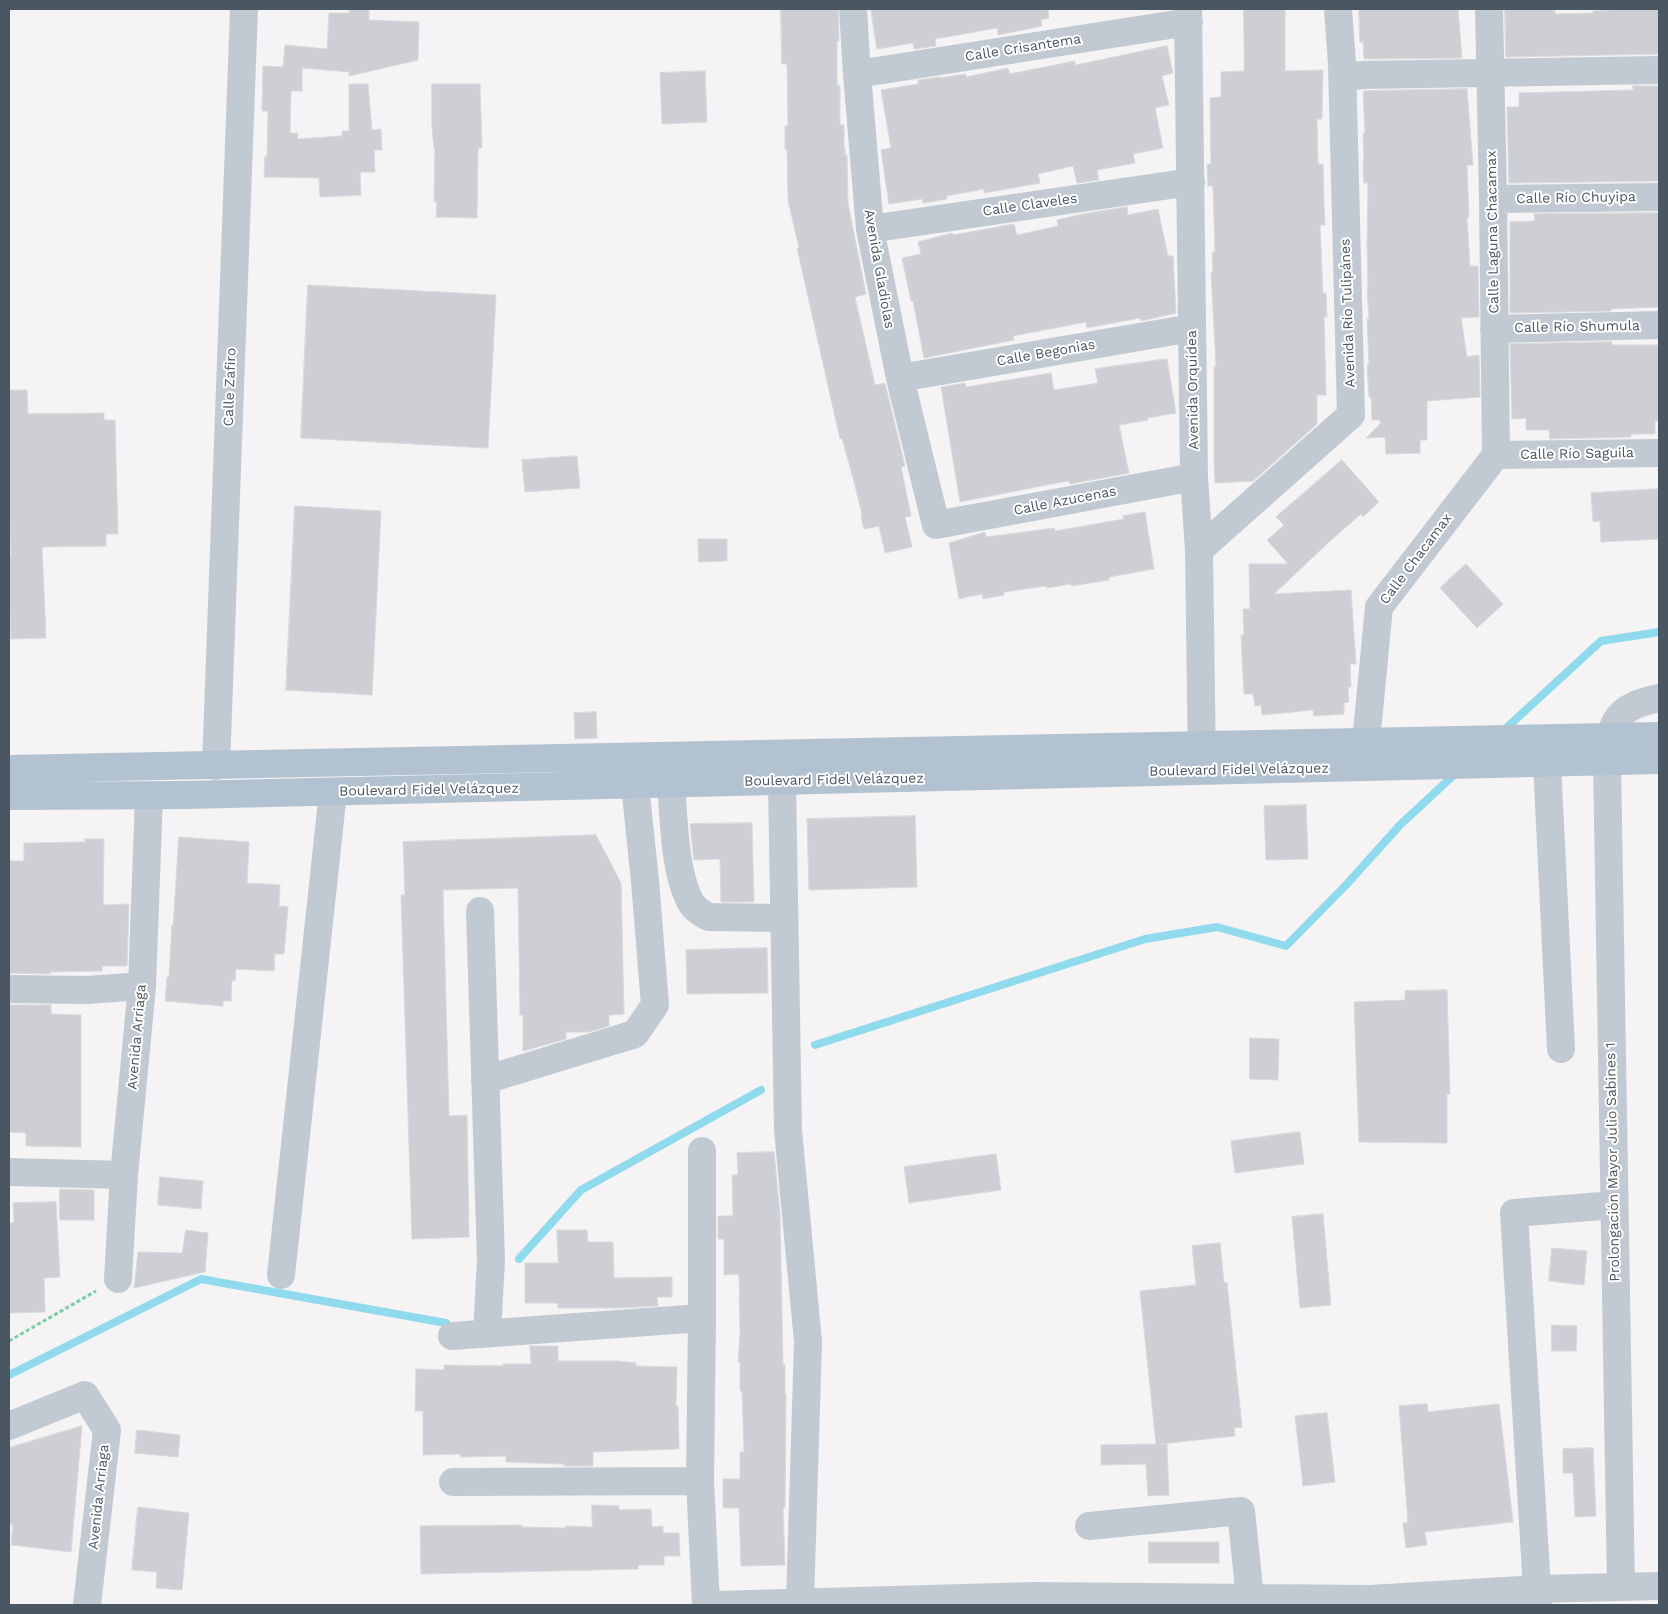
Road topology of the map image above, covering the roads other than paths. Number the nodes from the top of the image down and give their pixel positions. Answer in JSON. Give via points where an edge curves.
{"nodes":[{"id":1,"x":244,"y":9,"type":"edge"},
{"id":2,"x":853,"y":9,"type":"edge"},
{"id":3,"x":1338,"y":9,"type":"edge"},
{"id":4,"x":1489,"y":9,"type":"edge"},
{"id":5,"x":1189,"y":15,"type":"edge"},
{"id":6,"x":1659,"y":70,"type":"edge"},
{"id":7,"x":1491,"y":72,"type":"junction"},
{"id":8,"x":856,"y":74,"type":"junction"},
{"id":9,"x":1342,"y":77,"type":"junction"},
{"id":10,"x":1191,"y":182,"type":"junction"},
{"id":11,"x":1659,"y":197,"type":"edge"},
{"id":12,"x":1493,"y":199,"type":"junction"},
{"id":13,"x":870,"y":229,"type":"junction"},
{"id":14,"x":1659,"y":325,"type":"edge"},
{"id":15,"x":1192,"y":328,"type":"junction"},
{"id":16,"x":1494,"y":329,"type":"junction"},
{"id":17,"x":900,"y":378,"type":"junction"},
{"id":18,"x":1659,"y":454,"type":"edge"},
{"id":19,"x":1496,"y":455,"type":"junction"},
{"id":20,"x":1194,"y":478,"type":"junction"},
{"id":21,"x":936,"y":526,"type":"joint"},
{"id":22,"x":1200,"y":550,"type":"junction"},
{"id":23,"x":1659,"y":698,"type":"edge"},
{"id":24,"x":1659,"y":736,"type":"edge"},
{"id":25,"x":1608,"y":749,"type":"junction"},
{"id":26,"x":1499,"y":752,"type":"junction"},
{"id":27,"x":1366,"y":754,"type":"junction"},
{"id":28,"x":582,"y":758,"type":"junction"},
{"id":29,"x":1202,"y":758,"type":"junction"},
{"id":30,"x":1659,"y":760,"type":"edge"},
{"id":31,"x":1547,"y":763,"type":"junction"},
{"id":32,"x":216,"y":766,"type":"junction"},
{"id":33,"x":9,"y":769,"type":"edge"},
{"id":34,"x":782,"y":782,"type":"junction"},
{"id":35,"x":671,"y":784,"type":"junction"},
{"id":36,"x":635,"y":785,"type":"junction"},
{"id":37,"x":583,"y":786,"type":"junction"},
{"id":38,"x":333,"y":792,"type":"junction"},
{"id":39,"x":9,"y":796,"type":"edge"},
{"id":40,"x":149,"y":796,"type":"junction"},
{"id":41,"x":480,"y":912,"type":"dead end"},
{"id":42,"x":784,"y":918,"type":"junction"},
{"id":43,"x":142,"y":986,"type":"junction"},
{"id":44,"x":9,"y":989,"type":"edge"},
{"id":45,"x":1561,"y":1049,"type":"dead end"},
{"id":46,"x":485,"y":1080,"type":"junction"},
{"id":47,"x":702,"y":1151,"type":"dead end"},
{"id":48,"x":9,"y":1172,"type":"edge"},
{"id":49,"x":124,"y":1175,"type":"junction"},
{"id":50,"x":1614,"y":1205,"type":"junction"},
{"id":51,"x":281,"y":1275,"type":"dead end"},
{"id":52,"x":118,"y":1279,"type":"road end"},
{"id":53,"x":702,"y":1318,"type":"junction"},
{"id":54,"x":487,"y":1333,"type":"junction"},
{"id":55,"x":452,"y":1336,"type":"dead end"},
{"id":56,"x":9,"y":1426,"type":"edge"},
{"id":57,"x":700,"y":1481,"type":"junction"},
{"id":58,"x":453,"y":1482,"type":"dead end"},
{"id":59,"x":1089,"y":1526,"type":"dead end"},
{"id":60,"x":1659,"y":1586,"type":"edge"},
{"id":61,"x":1621,"y":1587,"type":"junction"},
{"id":62,"x":1538,"y":1597,"type":"edge"},
{"id":63,"x":1250,"y":1598,"type":"junction"},
{"id":64,"x":1035,"y":1601,"type":"edge"},
{"id":65,"x":800,"y":1602,"type":"junction"},
{"id":66,"x":1212,"y":1602,"type":"edge"},
{"id":67,"x":1370,"y":1602,"type":"edge"},
{"id":68,"x":873,"y":1603,"type":"edge"},
{"id":69,"x":87,"y":1605,"type":"edge"},
{"id":70,"x":706,"y":1605,"type":"edge"},
{"id":71,"x":714,"y":1605,"type":"edge"}],
"edges":[{"from":1,"to":32,"type":"street","name":"Calle Zafiro"},
{"from":2,"to":8,"type":"street","name":"Avenida Gladiolas"},
{"from":3,"to":9,"type":"street","name":"Avenida Río Tulipánes"},
{"from":4,"to":7,"type":"street","name":"Calle Laguna Chacamax"},
{"from":5,"to":8,"type":"street","name":"Calle Crisantema"},
{"from":5,"to":10,"type":"street","name":"Avenida Orquídea"},
{"from":6,"to":7,"type":"street"},
{"from":7,"to":9,"type":"street"},
{"from":7,"to":12,"type":"street","name":"Calle Laguna Chacamax"},
{"from":8,"to":13,"type":"street","name":"Avenida Gladiolas"},
{"from":9,"to":22,"type":"street","name":"Avenida Río Tulipánes","via":[[1351,416]]},
{"from":10,"to":13,"type":"street","name":"Calle Claveles"},
{"from":10,"to":15,"type":"street","name":"Avenida Orquídea"},
{"from":11,"to":12,"type":"street","name":"Calle Río Chuyipa"},
{"from":12,"to":16,"type":"street","name":"Calle Laguna Chacamax"},
{"from":13,"to":17,"type":"street","name":"Avenida Gladiolas"},
{"from":14,"to":16,"type":"street","name":"Calle Río Shumula"},
{"from":15,"to":17,"type":"street","name":"Calle Begonias"},
{"from":15,"to":20,"type":"street","name":"Avenida Orquídea"},
{"from":16,"to":19,"type":"street","name":"Calle Laguna Chacamax"},
{"from":17,"to":21,"type":"street","name":"Avenida Gladiolas"},
{"from":18,"to":19,"type":"street","name":"Calle Río Saguila"},
{"from":19,"to":27,"type":"street","name":"Calle Chacamax","via":[[1379,607]]},
{"from":20,"to":21,"type":"street","name":"Calle Azucenas"},
{"from":20,"to":22,"type":"street","name":"Avenida Orquídea"},
{"from":22,"to":29,"type":"street","name":"Avenida Orquídea"},
{"from":23,"to":25,"type":"street","via":[[1630,707],[1613,725]]},
{"from":24,"to":25,"type":"main road","name":"Boulevard Fidel Velázquez"},
{"from":25,"to":26,"type":"main road","name":"Boulevard Fidel Velázquez"},
{"from":25,"to":30,"type":"main road","name":"Boulevard Fidel Velázquez"},
{"from":25,"to":31,"type":"main road","name":"Boulevard Fidel Velázquez"},
{"from":25,"to":50,"type":"street","name":"Prolongación Mayor Julio Sabines 1"},
{"from":26,"to":27,"type":"main road","name":"Boulevard Fidel Velázquez"},
{"from":26,"to":31,"type":"main road","name":"Boulevard Fidel Velázquez"},
{"from":27,"to":29,"type":"main road","name":"Boulevard Fidel Velázquez"},
{"from":28,"to":29,"type":"main road","name":"Boulevard Fidel Velázquez"},
{"from":28,"to":32,"type":"main road","name":"Boulevard Fidel Velázquez"},
{"from":28,"to":37,"type":"main road"},
{"from":29,"to":34,"type":"main road","name":"Boulevard Fidel Velázquez"},
{"from":31,"to":45,"type":"street"},
{"from":32,"to":33,"type":"main road","name":"Boulevard Fidel Velázquez"},
{"from":34,"to":35,"type":"main road","name":"Boulevard Fidel Velázquez"},
{"from":34,"to":42,"type":"street"},
{"from":35,"to":36,"type":"main road","name":"Boulevard Fidel Velázquez"},
{"from":35,"to":42,"type":"street","via":[[681,878],[690,901],[700,913],[709,917]]},
{"from":36,"to":37,"type":"main road","name":"Boulevard Fidel Velázquez"},
{"from":36,"to":46,"type":"street","via":[[655,1005],[635,1034]]},
{"from":37,"to":38,"type":"main road","name":"Boulevard Fidel Velázquez"},
{"from":38,"to":40,"type":"main road","name":"Boulevard Fidel Velázquez"},
{"from":38,"to":51,"type":"street"},
{"from":39,"to":40,"type":"main road","name":"Boulevard Fidel Velázquez"},
{"from":40,"to":43,"type":"street","name":"Avenida Arriaga"},
{"from":41,"to":46,"type":"street"},
{"from":42,"to":65,"type":"street","via":[[788,1130],[808,1342]]},
{"from":43,"to":44,"type":"street","via":[[87,990]]},
{"from":43,"to":49,"type":"street","name":"Avenida Arriaga"},
{"from":46,"to":54,"type":"street","via":[[491,1260]]},
{"from":47,"to":53,"type":"street"},
{"from":48,"to":49,"type":"street"},
{"from":49,"to":52,"type":"street","name":"Avenida Arriaga"},
{"from":50,"to":61,"type":"street","name":"Prolongación Mayor Julio Sabines 1"},
{"from":50,"to":62,"type":"street","via":[[1514,1213]]},
{"from":53,"to":54,"type":"street"},
{"from":53,"to":57,"type":"street"},
{"from":54,"to":55,"type":"street"},
{"from":56,"to":69,"type":"street","name":"Avenida Arriaga","via":[[85,1395],[106,1430]]},
{"from":57,"to":58,"type":"street"},
{"from":57,"to":70,"type":"street"},
{"from":59,"to":63,"type":"street","via":[[1241,1511]]},
{"from":60,"to":61,"type":"street"},
{"from":61,"to":62,"type":"street"},
{"from":62,"to":67,"type":"street"},
{"from":63,"to":66,"type":"street"},
{"from":63,"to":67,"type":"street"},
{"from":64,"to":66,"type":"street"},
{"from":64,"to":68,"type":"street"},
{"from":65,"to":68,"type":"street"},
{"from":65,"to":71,"type":"street"}]}
